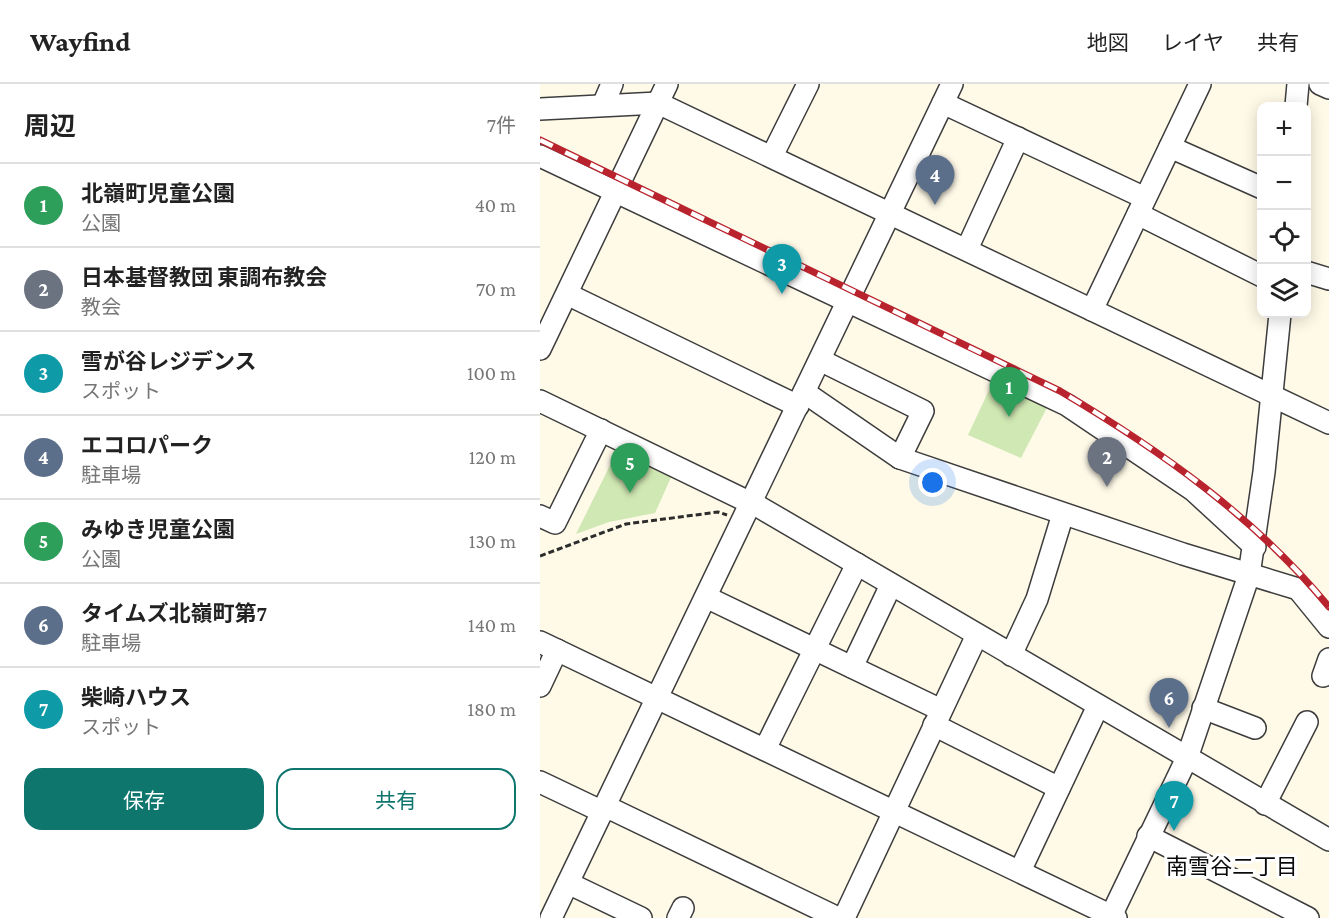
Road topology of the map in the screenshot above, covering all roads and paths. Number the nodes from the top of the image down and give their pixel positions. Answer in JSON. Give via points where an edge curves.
{"nodes":[{"id":1,"x":612,"y":84,"type":"edge"},
{"id":2,"x":807,"y":84,"type":"edge"},
{"id":3,"x":1200,"y":84,"type":"edge"},
{"id":4,"x":1298,"y":84,"type":"edge"},
{"id":5,"x":1320,"y":84,"type":"edge"},
{"id":6,"x":1329,"y":88,"type":"edge"},
{"id":7,"x":662,"y":93,"type":"edge"},
{"id":8,"x":948,"y":93,"type":"edge"},
{"id":9,"x":1296,"y":102,"type":"edge"},
{"id":10,"x":603,"y":105,"type":"junction"},
{"id":11,"x":540,"y":109,"type":"edge"},
{"id":12,"x":1018,"y":138,"type":"junction"},
{"id":13,"x":1170,"y":147,"type":"junction"},
{"id":14,"x":540,"y":156,"type":"edge"},
{"id":15,"x":772,"y":156,"type":"junction"},
{"id":16,"x":1257,"y":186,"type":"edge"},
{"id":17,"x":616,"y":191,"type":"junction"},
{"id":18,"x":1141,"y":206,"type":"junction"},
{"id":19,"x":890,"y":212,"type":"junction"},
{"id":20,"x":967,"y":249,"type":"junction"},
{"id":21,"x":1257,"y":273,"type":"edge"},
{"id":22,"x":1311,"y":274,"type":"edge"},
{"id":23,"x":1329,"y":279,"type":"edge"},
{"id":24,"x":567,"y":294,"type":"junction"},
{"id":25,"x":848,"y":303,"type":"junction"},
{"id":26,"x":1092,"y":310,"type":"junction"},
{"id":27,"x":548,"y":313,"type":"edge"},
{"id":28,"x":1280,"y":318,"type":"edge"},
{"id":29,"x":540,"y":349,"type":"edge"},
{"id":30,"x":820,"y":360,"type":"junction"},
{"id":31,"x":1270,"y":394,"type":"junction"},
{"id":32,"x":801,"y":399,"type":"junction"},
{"id":33,"x":540,"y":401,"type":"edge"},
{"id":34,"x":1329,"y":423,"type":"edge"},
{"id":35,"x":601,"y":430,"type":"junction"},
{"id":36,"x":900,"y":458,"type":"junction"},
{"id":37,"x":747,"y":512,"type":"junction"},
{"id":38,"x":1063,"y":514,"type":"junction"},
{"id":39,"x":540,"y":516,"type":"edge"},
{"id":40,"x":1254,"y":547,"type":"junction"},
{"id":41,"x":540,"y":556,"type":"edge"},
{"id":42,"x":857,"y":564,"type":"junction"},
{"id":43,"x":1249,"y":575,"type":"junction"},
{"id":44,"x":891,"y":585,"type":"junction"},
{"id":45,"x":706,"y":597,"type":"junction"},
{"id":46,"x":1329,"y":627,"type":"edge"},
{"id":47,"x":977,"y":635,"type":"junction"},
{"id":48,"x":549,"y":646,"type":"edge"},
{"id":49,"x":816,"y":649,"type":"junction"},
{"id":50,"x":1011,"y":655,"type":"junction"},
{"id":51,"x":852,"y":667,"type":"junction"},
{"id":52,"x":540,"y":686,"type":"edge"},
{"id":53,"x":658,"y":697,"type":"junction"},
{"id":54,"x":1098,"y":706,"type":"junction"},
{"id":55,"x":1203,"y":708,"type":"junction"},
{"id":56,"x":938,"y":718,"type":"junction"},
{"id":57,"x":1307,"y":722,"type":"dead end"},
{"id":58,"x":1256,"y":728,"type":"dead end"},
{"id":59,"x":765,"y":749,"type":"junction"},
{"id":60,"x":1187,"y":758,"type":"junction"},
{"id":61,"x":540,"y":782,"type":"edge"},
{"id":62,"x":1059,"y":788,"type":"junction"},
{"id":63,"x":1265,"y":804,"type":"junction"},
{"id":64,"x":604,"y":809,"type":"junction"},
{"id":65,"x":895,"y":813,"type":"junction"},
{"id":66,"x":1148,"y":837,"type":"junction"},
{"id":67,"x":1329,"y":840,"type":"edge"},
{"id":68,"x":1020,"y":871,"type":"junction"},
{"id":69,"x":568,"y":883,"type":"junction"},
{"id":70,"x":1112,"y":917,"type":"edge"},
{"id":71,"x":551,"y":918,"type":"edge"},
{"id":72,"x":641,"y":918,"type":"edge"},
{"id":73,"x":838,"y":918,"type":"edge"},
{"id":74,"x":844,"y":918,"type":"edge"},
{"id":75,"x":1308,"y":918,"type":"edge"}],
"edges":[{"from":1,"to":10,"type":"street"},
{"from":2,"to":15,"type":"street"},
{"from":3,"to":13,"type":"street"},
{"from":4,"to":9,"type":"street"},
{"from":5,"to":6,"type":"street"},
{"from":7,"to":10,"type":"street"},
{"from":7,"to":15,"type":"street"},
{"from":7,"to":17,"type":"street"},
{"from":8,"to":12,"type":"street"},
{"from":8,"to":19,"type":"street"},
{"from":10,"to":11,"type":"street"},
{"from":12,"to":18,"type":"street"},
{"from":12,"to":20,"type":"street"},
{"from":13,"to":16,"type":"street"},
{"from":13,"to":18,"type":"street"},
{"from":14,"to":17,"type":"street"},
{"from":15,"to":19,"type":"street"},
{"from":17,"to":24,"type":"street"},
{"from":17,"to":25,"type":"street"},
{"from":18,"to":21,"type":"street"},
{"from":18,"to":26,"type":"street"},
{"from":19,"to":20,"type":"street"},
{"from":19,"to":25,"type":"street"},
{"from":20,"to":26,"type":"street"},
{"from":22,"to":23,"type":"street"},
{"from":24,"to":27,"type":"street"},
{"from":24,"to":32,"type":"street"},
{"from":25,"to":30,"type":"street"},
{"from":25,"to":40,"type":"street","via":[[1067,405],[1193,490]]},
{"from":26,"to":31,"type":"street"},
{"from":27,"to":29,"type":"street"},
{"from":28,"to":31,"type":"street"},
{"from":30,"to":32,"type":"street"},
{"from":30,"to":36,"type":"street","via":[[923,411]]},
{"from":31,"to":34,"type":"street"},
{"from":31,"to":40,"type":"street"},
{"from":32,"to":36,"type":"street"},
{"from":32,"to":37,"type":"street"},
{"from":33,"to":35,"type":"street"},
{"from":35,"to":37,"type":"street"},
{"from":35,"to":39,"type":"street","via":[[555,523]]},
{"from":36,"to":38,"type":"street"},
{"from":37,"to":41,"type":"path","via":[[626,524]]},
{"from":37,"to":42,"type":"street"},
{"from":37,"to":45,"type":"street"},
{"from":38,"to":43,"type":"street"},
{"from":38,"to":50,"type":"street","via":[[1037,599]]},
{"from":40,"to":43,"type":"street"},
{"from":42,"to":44,"type":"street"},
{"from":42,"to":49,"type":"street"},
{"from":43,"to":46,"type":"street","via":[[1298,589]]},
{"from":43,"to":55,"type":"street"},
{"from":44,"to":47,"type":"street"},
{"from":44,"to":51,"type":"street"},
{"from":45,"to":49,"type":"street"},
{"from":45,"to":53,"type":"street"},
{"from":47,"to":50,"type":"street"},
{"from":47,"to":56,"type":"street"},
{"from":48,"to":52,"type":"street"},
{"from":48,"to":53,"type":"street"},
{"from":49,"to":51,"type":"street"},
{"from":49,"to":59,"type":"street"},
{"from":50,"to":54,"type":"street"},
{"from":51,"to":56,"type":"street"},
{"from":53,"to":59,"type":"street"},
{"from":53,"to":64,"type":"street"},
{"from":54,"to":60,"type":"street"},
{"from":54,"to":62,"type":"street"},
{"from":55,"to":58,"type":"street"},
{"from":55,"to":60,"type":"street"},
{"from":56,"to":62,"type":"street"},
{"from":56,"to":65,"type":"street"},
{"from":57,"to":63,"type":"street"},
{"from":59,"to":65,"type":"street"},
{"from":60,"to":63,"type":"street"},
{"from":60,"to":66,"type":"street"},
{"from":61,"to":64,"type":"street"},
{"from":62,"to":68,"type":"street"},
{"from":63,"to":67,"type":"street"},
{"from":64,"to":69,"type":"street"},
{"from":64,"to":73,"type":"street"},
{"from":65,"to":68,"type":"street"},
{"from":65,"to":74,"type":"street"},
{"from":66,"to":70,"type":"street"},
{"from":66,"to":75,"type":"street"},
{"from":68,"to":70,"type":"street"},
{"from":69,"to":71,"type":"street"},
{"from":69,"to":72,"type":"street"}]}
